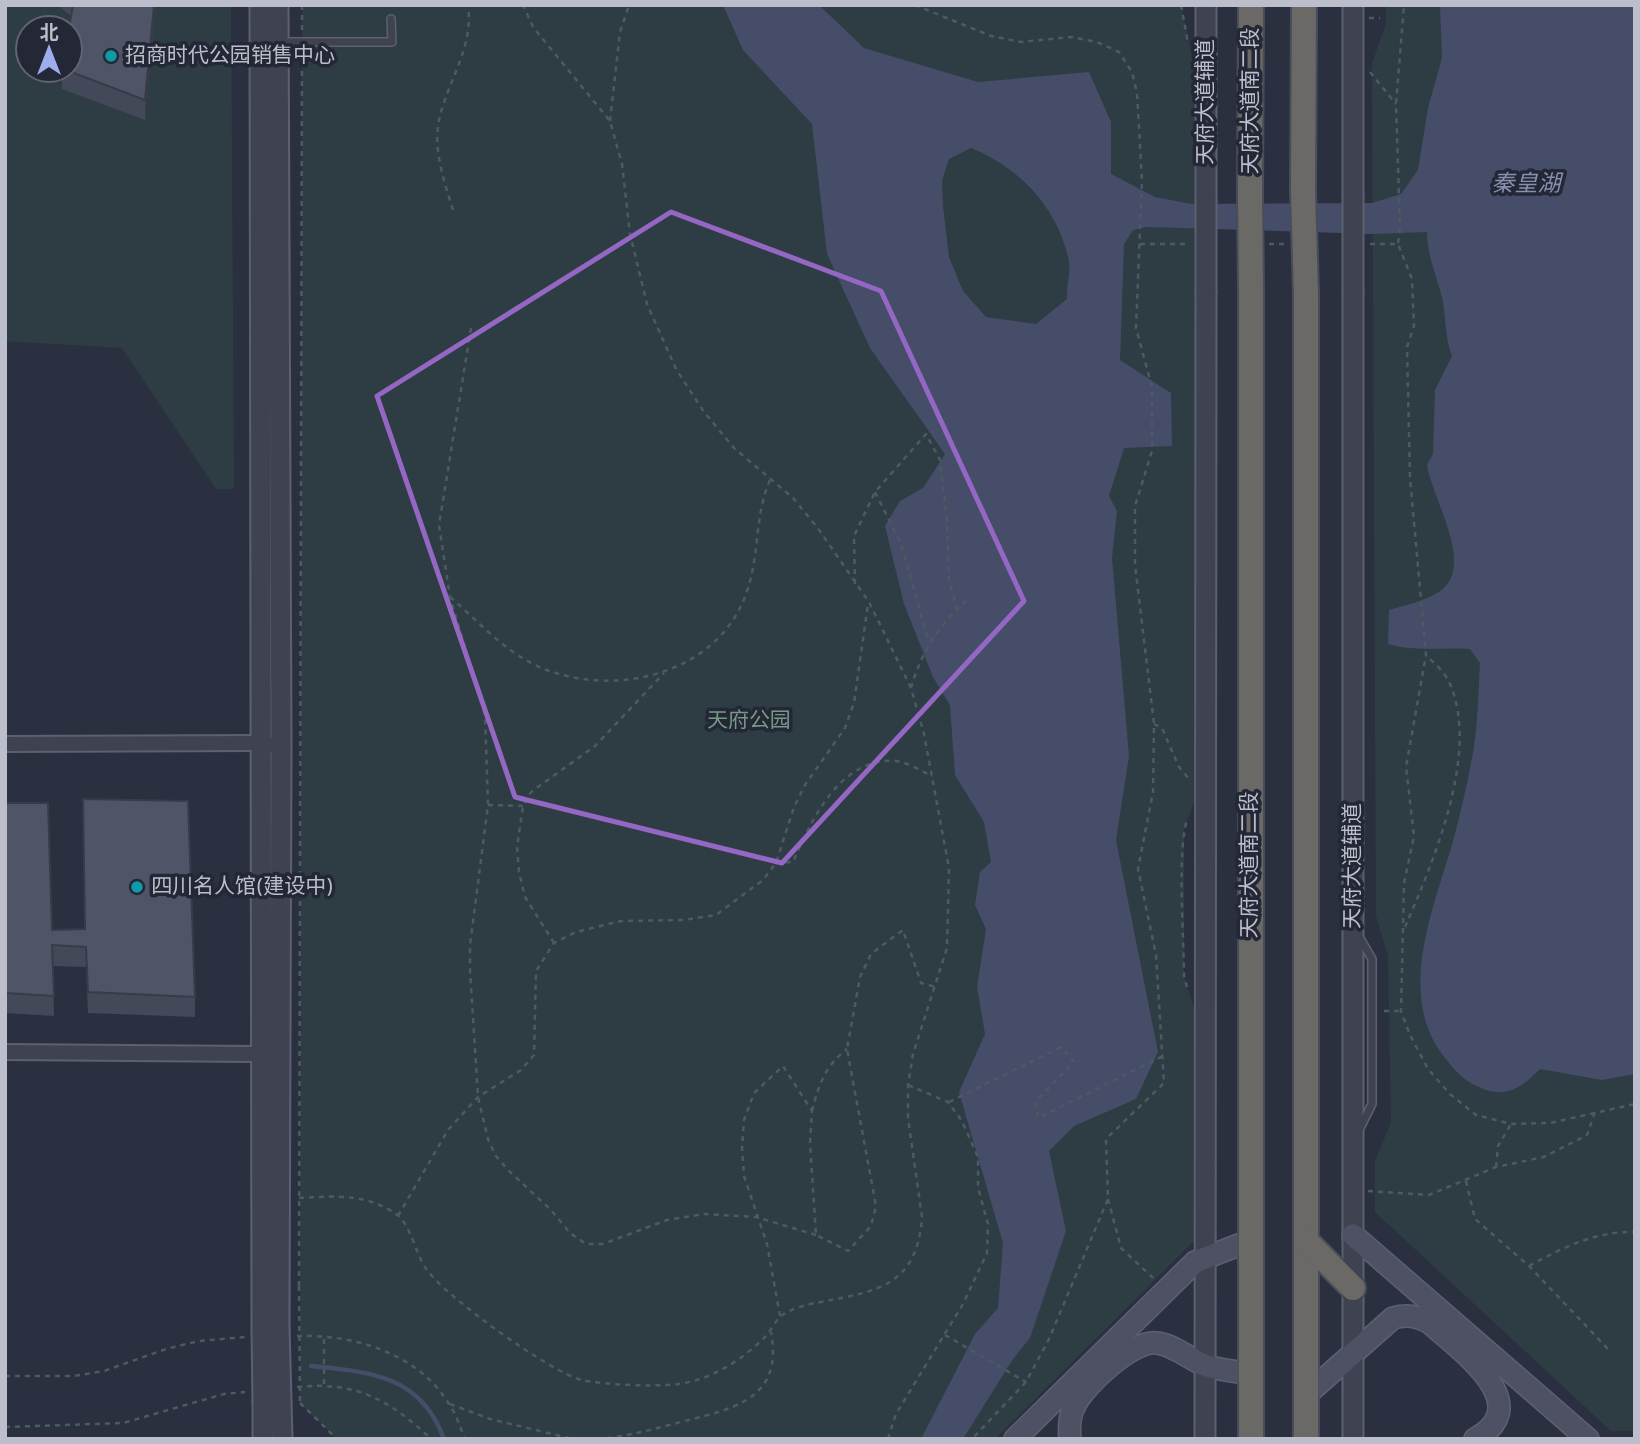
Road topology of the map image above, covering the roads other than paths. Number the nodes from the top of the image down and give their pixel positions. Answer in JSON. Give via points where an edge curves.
{"nodes":[{"id":1,"x":260,"y":5,"type":"edge"},
{"id":2,"x":278,"y":5,"type":"edge"},
{"id":3,"x":1206,"y":5,"type":"edge"},
{"id":4,"x":1251,"y":5,"type":"edge"},
{"id":5,"x":1304,"y":5,"type":"edge"},
{"id":6,"x":1359,"y":12,"type":"edge"},
{"id":7,"x":391,"y":19,"type":"dead end"},
{"id":8,"x":278,"y":42,"type":"junction"},
{"id":9,"x":259,"y":743,"type":"junction"},
{"id":10,"x":5,"y":744,"type":"edge"},
{"id":11,"x":281,"y":746,"type":"junction"},
{"id":12,"x":5,"y":1052,"type":"edge"},
{"id":13,"x":271,"y":1054,"type":"junction"},
{"id":14,"x":1353,"y":1236,"type":"junction"},
{"id":15,"x":1249,"y":1241,"type":"junction"},
{"id":16,"x":1306,"y":1241,"type":"junction"},
{"id":17,"x":1205,"y":1256,"type":"junction"},
{"id":18,"x":1353,"y":1288,"type":"junction"},
{"id":19,"x":1353,"y":1352,"type":"junction"},
{"id":20,"x":1205,"y":1365,"type":"junction"},
{"id":21,"x":1249,"y":1374,"type":"junction"},
{"id":22,"x":1306,"y":1395,"type":"junction"},
{"id":23,"x":276,"y":1397,"type":"junction"},
{"id":24,"x":263,"y":1439,"type":"edge"},
{"id":25,"x":282,"y":1439,"type":"edge"},
{"id":26,"x":1015,"y":1439,"type":"edge"},
{"id":27,"x":1070,"y":1439,"type":"edge"},
{"id":28,"x":1205,"y":1439,"type":"edge"},
{"id":29,"x":1251,"y":1439,"type":"edge"},
{"id":30,"x":1306,"y":1439,"type":"edge"},
{"id":31,"x":1353,"y":1439,"type":"edge"},
{"id":32,"x":1475,"y":1439,"type":"edge"},
{"id":33,"x":1588,"y":1439,"type":"edge"}],
"edges":[{"from":1,"to":9,"type":"street"},
{"from":2,"to":8,"type":"street"},
{"from":3,"to":17,"type":"street","name":"天府大道辅道","bridge":true},
{"from":4,"to":15,"type":"highway","name":"天府大道南二段","bridge":true},
{"from":5,"to":16,"type":"highway","bridge":true},
{"from":6,"to":14,"type":"street","name":"天府大道辅道","bridge":true,"via":[[1353,197]]},
{"from":7,"to":8,"type":"lane","via":[[392,42]]},
{"from":8,"to":11,"type":"street"},
{"from":9,"to":10,"type":"street"},
{"from":9,"to":11,"type":"street"},
{"from":9,"to":13,"type":"street"},
{"from":11,"to":13,"type":"street"},
{"from":12,"to":13,"type":"street"},
{"from":13,"to":23,"type":"street","bridge":true,"via":[[270,1332]]},
{"from":14,"to":18,"type":"street","name":"天府大道辅道"},
{"from":14,"to":33,"type":"main road"},
{"from":15,"to":17,"type":"main road"},
{"from":15,"to":21,"type":"highway","name":"天府大道南二段"},
{"from":16,"to":18,"type":"highway"},
{"from":16,"to":22,"type":"highway"},
{"from":17,"to":20,"type":"street"},
{"from":17,"to":26,"type":"main road"},
{"from":18,"to":19,"type":"street","name":"天府大道辅道"},
{"from":19,"to":22,"type":"main road"},
{"from":19,"to":31,"type":"street","name":"天府大道辅道"},
{"from":19,"to":32,"type":"main road","via":[[1393,1318],[1405,1315],[1430,1323],[1491,1377],[1497,1392],[1494,1421]]},
{"from":20,"to":21,"type":"main road"},
{"from":20,"to":27,"type":"main road","via":[[1156,1342],[1127,1353],[1086,1388],[1068,1426]]},
{"from":20,"to":28,"type":"street"},
{"from":21,"to":29,"type":"highway","name":"天府大道南二段"},
{"from":22,"to":30,"type":"highway"},
{"from":23,"to":24,"type":"street"},
{"from":23,"to":25,"type":"street"}]}
